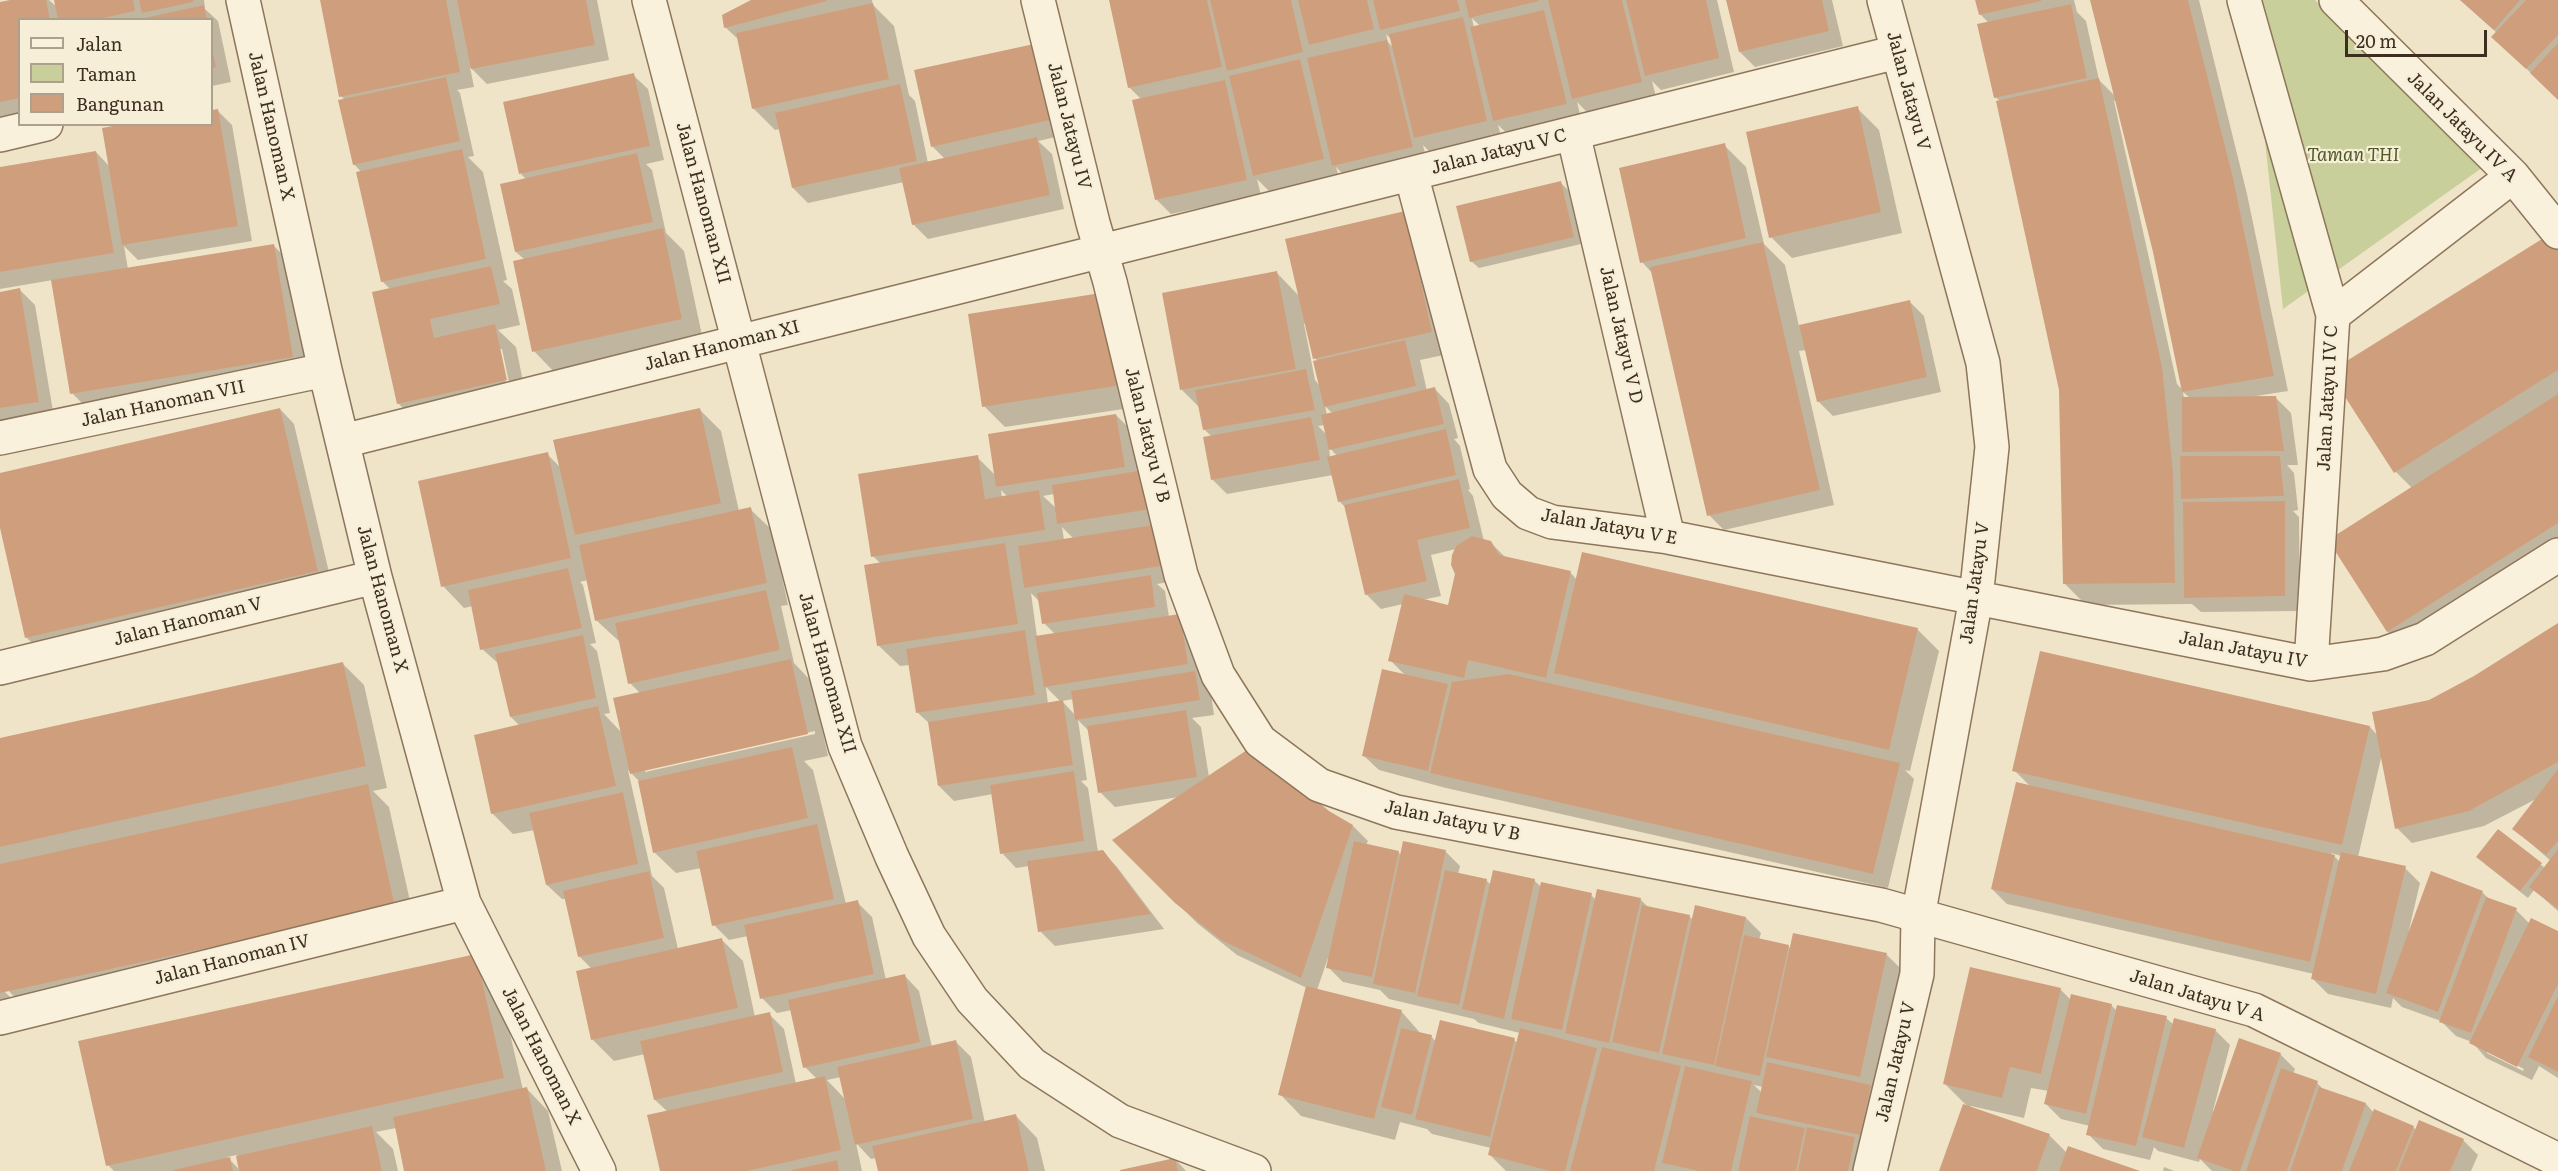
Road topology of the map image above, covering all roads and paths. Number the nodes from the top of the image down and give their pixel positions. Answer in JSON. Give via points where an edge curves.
{"nodes":[{"id":1,"x":243,"y":0,"type":"edge"},
{"id":2,"x":649,"y":0,"type":"edge"},
{"id":3,"x":1038,"y":0,"type":"edge"},
{"id":4,"x":1884,"y":0,"type":"edge"},
{"id":5,"x":2244,"y":0,"type":"edge"},
{"id":6,"x":2336,"y":0,"type":"edge"},
{"id":7,"x":1897,"y":52,"type":"junction"},
{"id":8,"x":38,"y":126,"type":"edge"},
{"id":9,"x":1573,"y":133,"type":"junction"},
{"id":10,"x":0,"y":135,"type":"edge"},
{"id":11,"x":1411,"y":174,"type":"junction"},
{"id":12,"x":2513,"y":176,"type":"junction"},
{"id":13,"x":2558,"y":232,"type":"edge"},
{"id":14,"x":1102,"y":252,"type":"junction"},
{"id":15,"x":2333,"y":315,"type":"junction"},
{"id":16,"x":740,"y":341,"type":"junction"},
{"id":17,"x":325,"y":370,"type":"junction"},
{"id":18,"x":0,"y":438,"type":"edge"},
{"id":19,"x":343,"y":441,"type":"junction"},
{"id":20,"x":1668,"y":537,"type":"junction"},
{"id":21,"x":2558,"y":555,"type":"edge"},
{"id":22,"x":375,"y":577,"type":"junction"},
{"id":23,"x":1976,"y":598,"type":"junction"},
{"id":24,"x":2312,"y":664,"type":"junction"},
{"id":25,"x":0,"y":668,"type":"edge"},
{"id":26,"x":464,"y":903,"type":"junction"},
{"id":27,"x":1918,"y":917,"type":"junction"},
{"id":28,"x":0,"y":1018,"type":"edge"},
{"id":29,"x":2558,"y":1160,"type":"edge"},
{"id":30,"x":599,"y":1171,"type":"edge"},
{"id":31,"x":1254,"y":1171,"type":"edge"},
{"id":32,"x":1870,"y":1171,"type":"edge"}],
"edges":[{"from":1,"to":17,"type":"street","name":"Jalan Hanoman X"},
{"from":2,"to":16,"type":"street","name":"Jalan Hanoman XII"},
{"from":3,"to":14,"type":"street","name":"Jalan Jatayu IV"},
{"from":4,"to":7,"type":"street","name":"Jalan Jatayu V"},
{"from":5,"to":15,"type":"street","name":"Jalan Jatayu IV C"},
{"from":6,"to":12,"type":"street","name":"Jalan Jatayu IV A"},
{"from":7,"to":9,"type":"street","name":"Jalan Jatayu V C"},
{"from":7,"to":23,"type":"street","name":"Jalan Jatayu V","via":[[1983,363],[1992,447]]},
{"from":8,"to":10,"type":"street"},
{"from":9,"to":11,"type":"street","name":"Jalan Jatayu V C"},
{"from":9,"to":20,"type":"street","name":"Jalan Jatayu V D"},
{"from":11,"to":14,"type":"street","name":"Jalan Jatayu V C"},
{"from":11,"to":20,"type":"street","name":"Jalan Jatayu V E","via":[[1490,470],[1506,495],[1528,513],[1552,522]]},
{"from":12,"to":13,"type":"street","name":"Jalan Jatayu IV A"},
{"from":12,"to":15,"type":"street"},
{"from":14,"to":16,"type":"street","name":"Jalan Hanoman XI"},
{"from":14,"to":27,"type":"street","name":"Jalan Jatayu V B","via":[[1181,575],[1218,675],[1260,741],[1319,785],[1396,813],[1881,905]]},
{"from":15,"to":24,"type":"street","name":"Jalan Jatayu IV C"},
{"from":16,"to":19,"type":"street","name":"Jalan Hanoman XI"},
{"from":16,"to":31,"type":"street","name":"Jalan Hanoman XII","via":[[845,746],[929,936],[972,1000],[1032,1064],[1120,1121]]},
{"from":17,"to":18,"type":"street","name":"Jalan Hanoman VII"},
{"from":17,"to":19,"type":"street","name":"Jalan Hanoman X"},
{"from":19,"to":22,"type":"street","name":"Jalan Hanoman X"},
{"from":20,"to":23,"type":"street","name":"Jalan Jatayu V E"},
{"from":21,"to":24,"type":"street","name":"Jalan Jatayu IV","via":[[2425,639],[2383,654]]},
{"from":22,"to":25,"type":"street","name":"Jalan Hanoman V"},
{"from":22,"to":26,"type":"street","name":"Jalan Hanoman X"},
{"from":23,"to":24,"type":"street","name":"Jalan Jatayu IV"},
{"from":23,"to":27,"type":"street","name":"Jalan Jatayu V"},
{"from":26,"to":28,"type":"street","name":"Jalan Hanoman IV"},
{"from":26,"to":30,"type":"street","name":"Jalan Hanoman X"},
{"from":27,"to":29,"type":"street","name":"Jalan Jatayu V A","via":[[2254,1010]]},
{"from":27,"to":32,"type":"street","name":"Jalan Jatayu V","via":[[1917,974]]}]}
